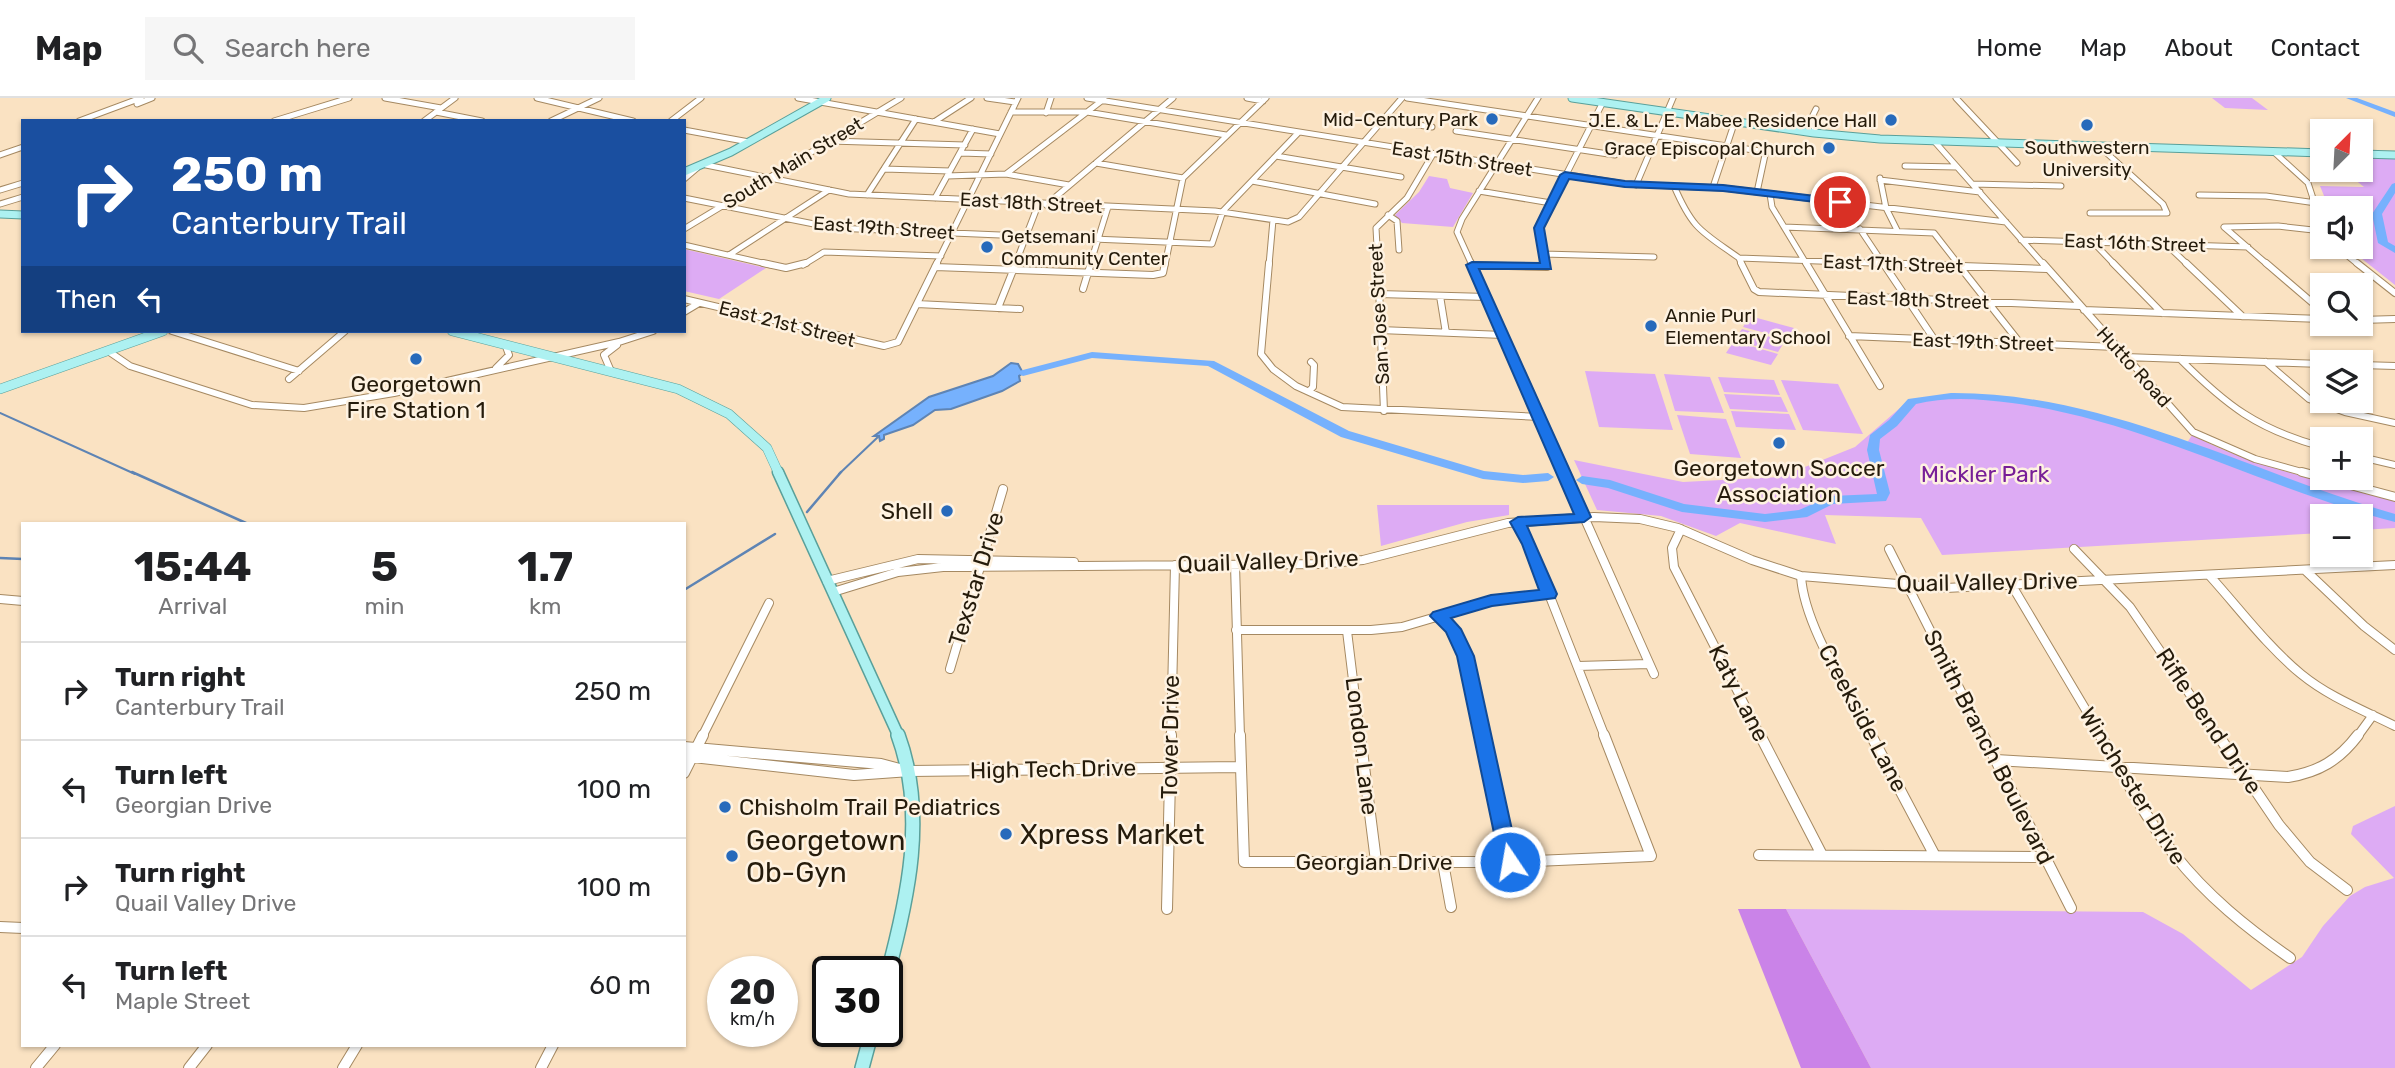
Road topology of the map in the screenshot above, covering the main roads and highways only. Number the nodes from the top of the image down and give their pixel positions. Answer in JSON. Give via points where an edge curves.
{"nodes":[{"id":1,"x":1572,"y":98,"type":"edge"},
{"id":2,"x":824,"y":100,"type":"edge"},
{"id":3,"x":2310,"y":153,"type":"edge"},
{"id":4,"x":2373,"y":154,"type":"edge"},
{"id":5,"x":2395,"y":155,"type":"edge"},
{"id":6,"x":686,"y":171,"type":"edge"},
{"id":7,"x":0,"y":214,"type":"edge"},
{"id":8,"x":21,"y":215,"type":"edge"},
{"id":9,"x":158,"y":333,"type":"edge"},
{"id":10,"x":460,"y":333,"type":"edge"},
{"id":11,"x":0,"y":389,"type":"edge"},
{"id":12,"x":892,"y":956,"type":"edge"},
{"id":13,"x":868,"y":1047,"type":"edge"},
{"id":14,"x":862,"y":1068,"type":"edge"}],
"edges":[{"from":1,"to":3,"type":"main road","via":[[1814,132],[1935,142]]},
{"from":2,"to":6,"type":"main road","via":[[706,165]]},
{"from":4,"to":5,"type":"main road"},
{"from":7,"to":8,"type":"main road"},
{"from":9,"to":11,"type":"main road"},
{"from":10,"to":12,"type":"main road","via":[[610,369],[696,396],[729,414],[767,448],[899,738],[910,772],[914,846],[909,890]]},
{"from":13,"to":14,"type":"main road"}]}
